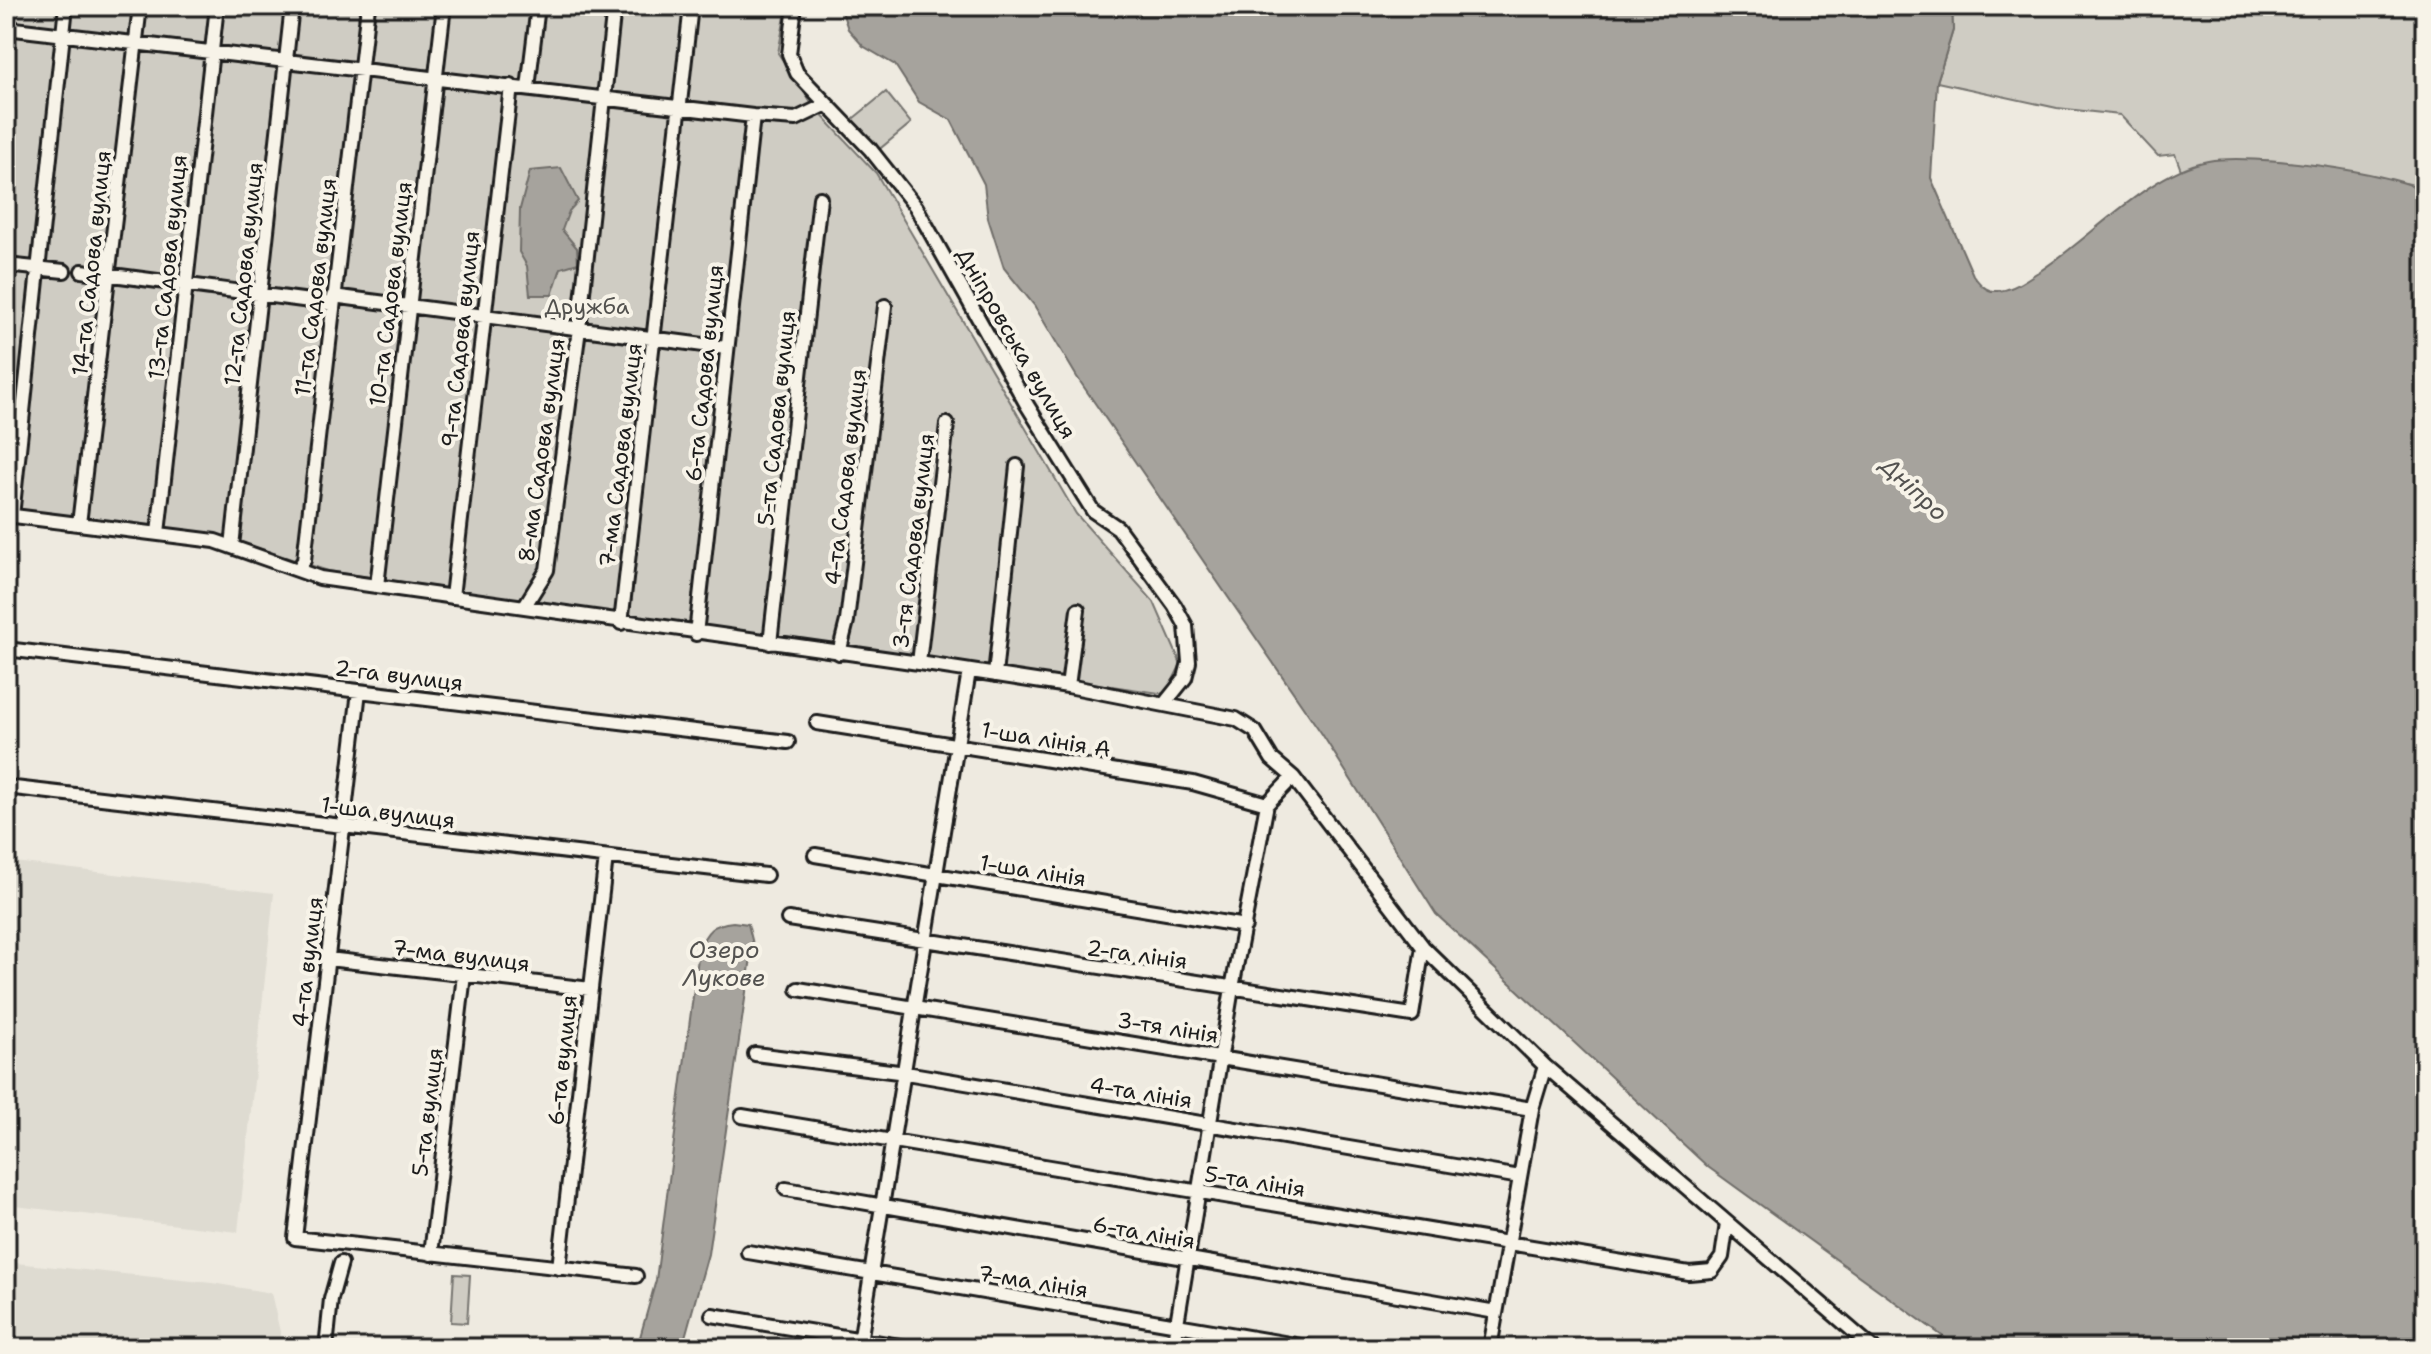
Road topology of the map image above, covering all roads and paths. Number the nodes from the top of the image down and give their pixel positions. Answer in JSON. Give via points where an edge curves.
{"nodes":[{"id":1,"x":66,"y":6,"type":"edge"},
{"id":2,"x":140,"y":6,"type":"edge"},
{"id":3,"x":217,"y":6,"type":"edge"},
{"id":4,"x":292,"y":6,"type":"edge"},
{"id":5,"x":368,"y":6,"type":"edge"},
{"id":6,"x":444,"y":6,"type":"edge"},
{"id":7,"x":538,"y":6,"type":"edge"},
{"id":8,"x":614,"y":6,"type":"edge"},
{"id":9,"x":691,"y":6,"type":"edge"},
{"id":10,"x":795,"y":6,"type":"edge"},
{"id":11,"x":6,"y":28,"type":"edge"},
{"id":12,"x":62,"y":36,"type":"junction"},
{"id":13,"x":135,"y":45,"type":"junction"},
{"id":14,"x":211,"y":54,"type":"junction"},
{"id":15,"x":286,"y":62,"type":"junction"},
{"id":16,"x":360,"y":70,"type":"junction"},
{"id":17,"x":437,"y":77,"type":"junction"},
{"id":18,"x":511,"y":86,"type":"junction"},
{"id":19,"x":528,"y":88,"type":"junction"},
{"id":20,"x":603,"y":98,"type":"junction"},
{"id":21,"x":825,"y":105,"type":"junction"},
{"id":22,"x":678,"y":107,"type":"junction"},
{"id":23,"x":753,"y":116,"type":"junction"},
{"id":24,"x":820,"y":198,"type":"dead end"},
{"id":25,"x":6,"y":265,"type":"edge"},
{"id":26,"x":36,"y":268,"type":"junction"},
{"id":27,"x":64,"y":271,"type":"dead end"},
{"id":28,"x":82,"y":271,"type":"dead end"},
{"id":29,"x":110,"y":274,"type":"junction"},
{"id":30,"x":185,"y":287,"type":"junction"},
{"id":31,"x":262,"y":296,"type":"junction"},
{"id":32,"x":333,"y":300,"type":"junction"},
{"id":33,"x":408,"y":306,"type":"junction"},
{"id":34,"x":885,"y":306,"type":"dead end"},
{"id":35,"x":482,"y":316,"type":"junction"},
{"id":36,"x":579,"y":329,"type":"junction"},
{"id":37,"x":654,"y":339,"type":"junction"},
{"id":38,"x":726,"y":348,"type":"junction"},
{"id":39,"x":947,"y":424,"type":"dead end"},
{"id":40,"x":1017,"y":466,"type":"dead end"},
{"id":41,"x":9,"y":515,"type":"edge"},
{"id":42,"x":79,"y":524,"type":"junction"},
{"id":43,"x":158,"y":533,"type":"junction"},
{"id":44,"x":232,"y":546,"type":"junction"},
{"id":45,"x":298,"y":570,"type":"junction"},
{"id":46,"x":377,"y":586,"type":"junction"},
{"id":47,"x":452,"y":597,"type":"junction"},
{"id":48,"x":524,"y":607,"type":"junction"},
{"id":49,"x":1078,"y":610,"type":"dead end"},
{"id":50,"x":621,"y":623,"type":"junction"},
{"id":51,"x":696,"y":634,"type":"junction"},
{"id":52,"x":770,"y":643,"type":"junction"},
{"id":53,"x":6,"y":649,"type":"edge"},
{"id":54,"x":839,"y":653,"type":"junction"},
{"id":55,"x":919,"y":663,"type":"junction"},
{"id":56,"x":969,"y":671,"type":"junction"},
{"id":57,"x":995,"y":675,"type":"junction"},
{"id":58,"x":1068,"y":686,"type":"junction"},
{"id":59,"x":359,"y":691,"type":"junction"},
{"id":60,"x":1165,"y":703,"type":"junction"},
{"id":61,"x":817,"y":723,"type":"dead end"},
{"id":62,"x":788,"y":742,"type":"dead end"},
{"id":63,"x":958,"y":745,"type":"junction"},
{"id":64,"x":1293,"y":777,"type":"junction"},
{"id":65,"x":6,"y":787,"type":"edge"},
{"id":66,"x":1267,"y":804,"type":"junction"},
{"id":67,"x":343,"y":827,"type":"junction"},
{"id":68,"x":815,"y":855,"type":"dead end"},
{"id":69,"x":606,"y":857,"type":"junction"},
{"id":70,"x":766,"y":875,"type":"dead end"},
{"id":71,"x":939,"y":875,"type":"junction"},
{"id":72,"x":788,"y":919,"type":"dead end"},
{"id":73,"x":1245,"y":926,"type":"junction"},
{"id":74,"x":927,"y":943,"type":"junction"},
{"id":75,"x":1423,"y":947,"type":"junction"},
{"id":76,"x":328,"y":959,"type":"junction"},
{"id":77,"x":464,"y":975,"type":"junction"},
{"id":78,"x":1232,"y":988,"type":"junction"},
{"id":79,"x":591,"y":989,"type":"junction"},
{"id":80,"x":798,"y":989,"type":"dead end"},
{"id":81,"x":916,"y":1007,"type":"junction"},
{"id":82,"x":755,"y":1054,"type":"dead end"},
{"id":83,"x":1222,"y":1056,"type":"junction"},
{"id":84,"x":1545,"y":1066,"type":"junction"},
{"id":85,"x":906,"y":1073,"type":"junction"},
{"id":86,"x":1532,"y":1109,"type":"junction"},
{"id":87,"x":742,"y":1116,"type":"dead end"},
{"id":88,"x":1211,"y":1123,"type":"junction"},
{"id":89,"x":895,"y":1141,"type":"junction"},
{"id":90,"x":1520,"y":1177,"type":"junction"},
{"id":91,"x":786,"y":1189,"type":"dead end"},
{"id":92,"x":1201,"y":1193,"type":"junction"},
{"id":93,"x":883,"y":1207,"type":"junction"},
{"id":94,"x":1727,"y":1223,"type":"junction"},
{"id":95,"x":1509,"y":1243,"type":"junction"},
{"id":96,"x":748,"y":1252,"type":"dead end"},
{"id":97,"x":431,"y":1254,"type":"junction"},
{"id":98,"x":1190,"y":1260,"type":"junction"},
{"id":99,"x":341,"y":1263,"type":"dead end"},
{"id":100,"x":559,"y":1268,"type":"junction"},
{"id":101,"x":871,"y":1274,"type":"junction"},
{"id":102,"x":636,"y":1276,"type":"dead end"},
{"id":103,"x":1496,"y":1312,"type":"junction"},
{"id":104,"x":712,"y":1315,"type":"dead end"},
{"id":105,"x":1177,"y":1325,"type":"junction"},
{"id":106,"x":860,"y":1344,"type":"edge"},
{"id":107,"x":326,"y":1348,"type":"edge"},
{"id":108,"x":911,"y":1348,"type":"edge"},
{"id":109,"x":1173,"y":1348,"type":"edge"},
{"id":110,"x":1313,"y":1348,"type":"edge"},
{"id":111,"x":1490,"y":1348,"type":"edge"},
{"id":112,"x":1873,"y":1348,"type":"edge"}],
"edges":[{"from":1,"to":12,"type":"street"},
{"from":2,"to":13,"type":"street","name":"14-та Садова вулиця"},
{"from":3,"to":14,"type":"street","name":"13-та Садова вулиця"},
{"from":4,"to":15,"type":"street","name":"12-та Садова вулиця"},
{"from":5,"to":16,"type":"street","name":"11-та Садова вулиця"},
{"from":6,"to":17,"type":"street","name":"10-та Садова вулиця"},
{"from":7,"to":19,"type":"street"},
{"from":8,"to":20,"type":"street","name":"8-ма Садова вулиця"},
{"from":9,"to":22,"type":"street","name":"7-ма Садова вулиця"},
{"from":10,"to":21,"type":"street","name":"Дніпровська вулиця","via":[[789,54],[797,73]]},
{"from":11,"to":12,"type":"street"},
{"from":12,"to":13,"type":"street"},
{"from":12,"to":26,"type":"street"},
{"from":13,"to":14,"type":"street"},
{"from":13,"to":29,"type":"street","name":"14-та Садова вулиця"},
{"from":14,"to":15,"type":"street"},
{"from":14,"to":30,"type":"street","name":"13-та Садова вулиця"},
{"from":15,"to":16,"type":"street"},
{"from":15,"to":31,"type":"street","name":"12-та Садова вулиця"},
{"from":16,"to":17,"type":"street"},
{"from":16,"to":32,"type":"street","name":"11-та Садова вулиця"},
{"from":17,"to":18,"type":"street"},
{"from":17,"to":33,"type":"street","name":"10-та Садова вулиця"},
{"from":18,"to":19,"type":"street"},
{"from":18,"to":35,"type":"street","name":"9-та Садова вулиця"},
{"from":19,"to":20,"type":"street"},
{"from":20,"to":22,"type":"street"},
{"from":20,"to":36,"type":"street","name":"8-ма Садова вулиця"},
{"from":21,"to":23,"type":"street","via":[[796,119]]},
{"from":21,"to":60,"type":"street","name":"Дніпровська вулиця","via":[[870,149],[916,207],[1093,511],[1118,528],[1175,606],[1186,626],[1189,662],[1185,678]]},
{"from":22,"to":23,"type":"street"},
{"from":22,"to":37,"type":"street","name":"7-ма Садова вулиця"},
{"from":23,"to":38,"type":"street","name":"6-та Садова вулиця"},
{"from":24,"to":52,"type":"street","name":"5-та Садова вулиця"},
{"from":25,"to":26,"type":"street"},
{"from":26,"to":27,"type":"street"},
{"from":26,"to":41,"type":"street"},
{"from":28,"to":29,"type":"street"},
{"from":29,"to":30,"type":"street"},
{"from":29,"to":42,"type":"street","name":"14-та Садова вулиця"},
{"from":30,"to":31,"type":"street"},
{"from":30,"to":43,"type":"street","name":"13-та Садова вулиця"},
{"from":31,"to":32,"type":"street"},
{"from":31,"to":44,"type":"street","name":"12-та Садова вулиця"},
{"from":32,"to":33,"type":"street"},
{"from":32,"to":45,"type":"street","name":"11-та Садова вулиця","via":[[304,560]]},
{"from":33,"to":35,"type":"street"},
{"from":33,"to":46,"type":"street","name":"10-та Садова вулиця"},
{"from":34,"to":54,"type":"street","name":"4-та Садова вулиця"},
{"from":35,"to":36,"type":"street"},
{"from":35,"to":47,"type":"street","name":"9-та Садова вулиця"},
{"from":36,"to":37,"type":"street"},
{"from":36,"to":48,"type":"street","name":"8-ма Садова вулиця","via":[[547,570]]},
{"from":37,"to":38,"type":"street"},
{"from":37,"to":50,"type":"street","name":"7-ма Садова вулиця"},
{"from":38,"to":51,"type":"street","name":"6-та Садова вулиця"},
{"from":39,"to":55,"type":"street","name":"3-тя Садова вулиця"},
{"from":40,"to":57,"type":"street"},
{"from":41,"to":42,"type":"street"},
{"from":42,"to":43,"type":"street"},
{"from":43,"to":44,"type":"street"},
{"from":44,"to":45,"type":"street"},
{"from":45,"to":46,"type":"street"},
{"from":46,"to":47,"type":"street"},
{"from":47,"to":48,"type":"street"},
{"from":48,"to":50,"type":"street"},
{"from":49,"to":58,"type":"street"},
{"from":50,"to":51,"type":"street"},
{"from":51,"to":52,"type":"street"},
{"from":52,"to":54,"type":"street"},
{"from":53,"to":59,"type":"street","name":"2-га вулиця"},
{"from":54,"to":55,"type":"street"},
{"from":55,"to":56,"type":"street"},
{"from":56,"to":57,"type":"street"},
{"from":56,"to":63,"type":"street"},
{"from":57,"to":58,"type":"street"},
{"from":58,"to":60,"type":"street"},
{"from":59,"to":62,"type":"street","name":"2-га вулиця"},
{"from":59,"to":67,"type":"street","name":"4-та вулиця"},
{"from":60,"to":64,"type":"street","via":[[1236,719],[1255,731],[1272,759]]},
{"from":61,"to":63,"type":"street","name":"1-ша лінія А"},
{"from":63,"to":66,"type":"street","name":"1-ша лінія А","via":[[1193,783]]},
{"from":63,"to":71,"type":"street"},
{"from":64,"to":66,"type":"street"},
{"from":64,"to":75,"type":"street"},
{"from":65,"to":67,"type":"street","name":"1-ша вулиця"},
{"from":66,"to":73,"type":"street"},
{"from":67,"to":69,"type":"street","name":"1-ша вулиця"},
{"from":67,"to":76,"type":"street","name":"4-та вулиця"},
{"from":68,"to":71,"type":"street","name":"1-ша лінія"},
{"from":69,"to":70,"type":"street","name":"1-ша вулиця"},
{"from":69,"to":79,"type":"street","name":"6-та вулиця"},
{"from":71,"to":73,"type":"street","name":"1-ша лінія"},
{"from":71,"to":74,"type":"street"},
{"from":72,"to":74,"type":"street","name":"2-га лінія"},
{"from":73,"to":78,"type":"street"},
{"from":74,"to":78,"type":"street","name":"2-га лінія"},
{"from":74,"to":81,"type":"street"},
{"from":75,"to":78,"type":"street","name":"2-га лінія","via":[[1412,1015]]},
{"from":75,"to":84,"type":"street"},
{"from":76,"to":77,"type":"street","name":"7-ма вулиця"},
{"from":76,"to":97,"type":"street","name":"4-та вулиця","via":[[295,1238]]},
{"from":77,"to":79,"type":"street","name":"7-ма вулиця"},
{"from":77,"to":97,"type":"street","name":"5-та вулиця"},
{"from":78,"to":83,"type":"street"},
{"from":79,"to":100,"type":"street","name":"6-та вулиця"},
{"from":80,"to":81,"type":"street","name":"3-тя лінія"},
{"from":81,"to":83,"type":"street","name":"3-тя лінія"},
{"from":81,"to":85,"type":"street"},
{"from":82,"to":85,"type":"street","name":"4-та лінія"},
{"from":83,"to":86,"type":"street","name":"3-тя лінія"},
{"from":83,"to":88,"type":"street"},
{"from":84,"to":86,"type":"street"},
{"from":84,"to":94,"type":"street"},
{"from":85,"to":88,"type":"street","name":"4-та лінія"},
{"from":85,"to":89,"type":"street"},
{"from":86,"to":90,"type":"street"},
{"from":87,"to":89,"type":"street","name":"5-та лінія"},
{"from":88,"to":90,"type":"street","name":"4-та лінія"},
{"from":88,"to":92,"type":"street"},
{"from":89,"to":92,"type":"street","name":"5-та лінія"},
{"from":89,"to":93,"type":"street"},
{"from":90,"to":95,"type":"street"},
{"from":91,"to":93,"type":"street","name":"6-та лінія"},
{"from":92,"to":95,"type":"street","name":"5-та лінія"},
{"from":92,"to":98,"type":"street"},
{"from":93,"to":98,"type":"street","name":"6-та лінія"},
{"from":93,"to":101,"type":"street"},
{"from":94,"to":95,"type":"street","name":"5-та лінія","via":[[1722,1257],[1712,1271],[1689,1273]]},
{"from":94,"to":112,"type":"street"},
{"from":95,"to":103,"type":"street"},
{"from":96,"to":101,"type":"street","name":"7-ма лінія"},
{"from":97,"to":100,"type":"street"},
{"from":98,"to":103,"type":"street","name":"6-та лінія"},
{"from":98,"to":105,"type":"street"},
{"from":99,"to":107,"type":"street"},
{"from":100,"to":102,"type":"street"},
{"from":101,"to":105,"type":"street","name":"7-ма лінія"},
{"from":101,"to":106,"type":"street"},
{"from":103,"to":111,"type":"street"},
{"from":104,"to":106,"type":"street"},
{"from":105,"to":109,"type":"street"},
{"from":105,"to":110,"type":"street","name":"7-ма лінія"},
{"from":106,"to":108,"type":"street"}]}
